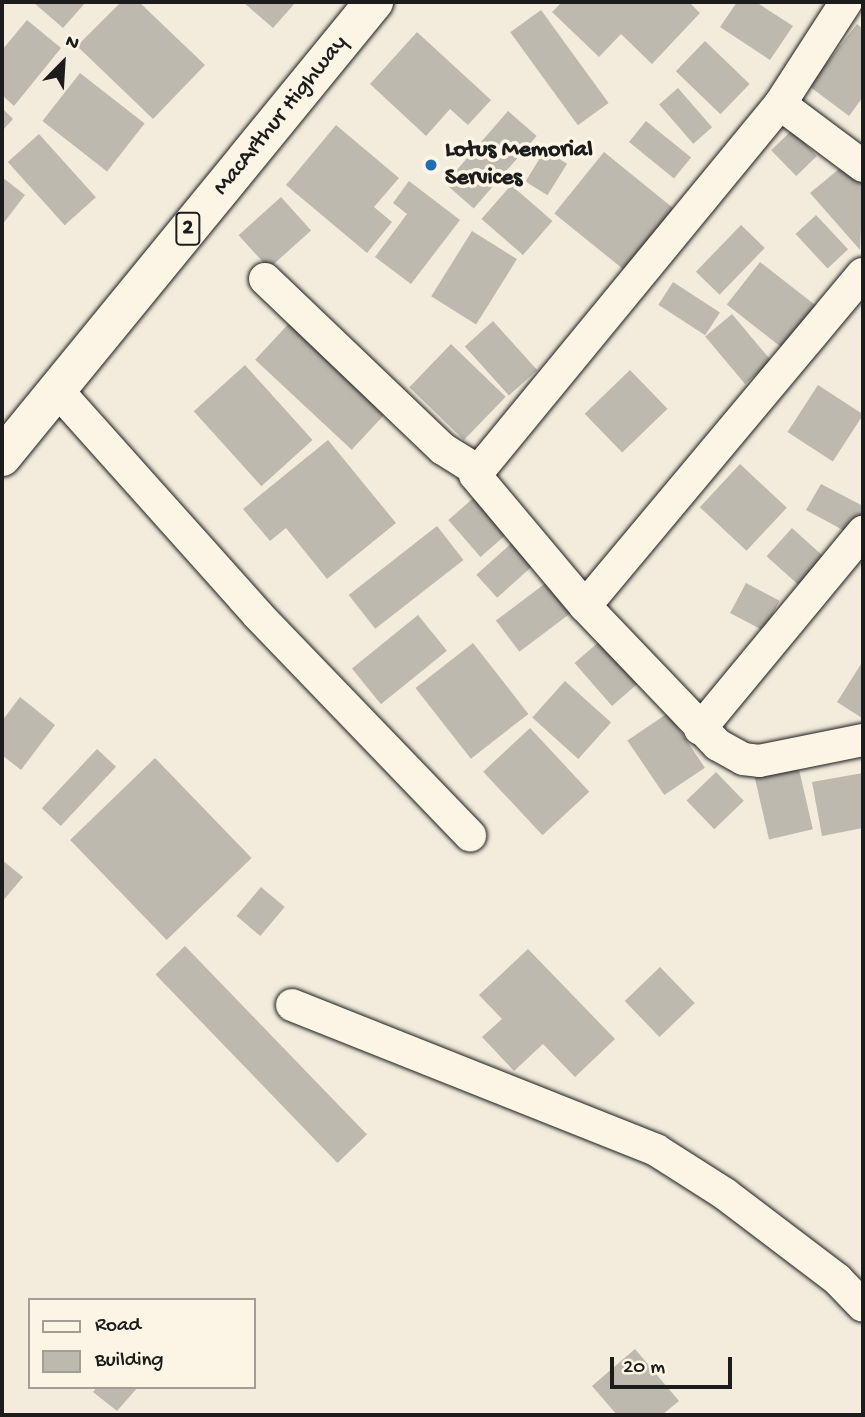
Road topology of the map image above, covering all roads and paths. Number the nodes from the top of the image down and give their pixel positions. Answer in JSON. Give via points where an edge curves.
{"nodes":[{"id":1,"x":374,"y":2,"type":"edge"},
{"id":2,"x":846,"y":2,"type":"edge"},
{"id":3,"x":780,"y":104,"type":"junction"},
{"id":4,"x":863,"y":166,"type":"edge"},
{"id":5,"x":863,"y":274,"type":"edge"},
{"id":6,"x":265,"y":279,"type":"dead end"},
{"id":7,"x":57,"y":390,"type":"junction"},
{"id":8,"x":2,"y":457,"type":"edge"},
{"id":9,"x":475,"y":469,"type":"junction"},
{"id":10,"x":863,"y":532,"type":"edge"},
{"id":11,"x":585,"y":606,"type":"junction"},
{"id":12,"x":700,"y":729,"type":"junction"},
{"id":13,"x":863,"y":740,"type":"edge"},
{"id":14,"x":470,"y":835,"type":"dead end"},
{"id":15,"x":292,"y":1005,"type":"dead end"},
{"id":16,"x":863,"y":1306,"type":"edge"}],
"edges":[{"from":1,"to":7,"type":"highway","name":"MacArthur Highway","number":"2"},
{"from":2,"to":3,"type":"street"},
{"from":3,"to":4,"type":"street"},
{"from":3,"to":9,"type":"street"},
{"from":5,"to":11,"type":"street"},
{"from":6,"to":9,"type":"street","via":[[443,449]]},
{"from":7,"to":8,"type":"highway","name":"MacArthur Highway","number":"2"},
{"from":7,"to":14,"type":"street","via":[[249,605]]},
{"from":9,"to":11,"type":"street","via":[[479,481]]},
{"from":10,"to":12,"type":"street"},
{"from":11,"to":12,"type":"street"},
{"from":12,"to":13,"type":"street","via":[[730,753],[759,761]]},
{"from":15,"to":16,"type":"street","via":[[656,1150],[725,1194],[837,1279]]}]}
